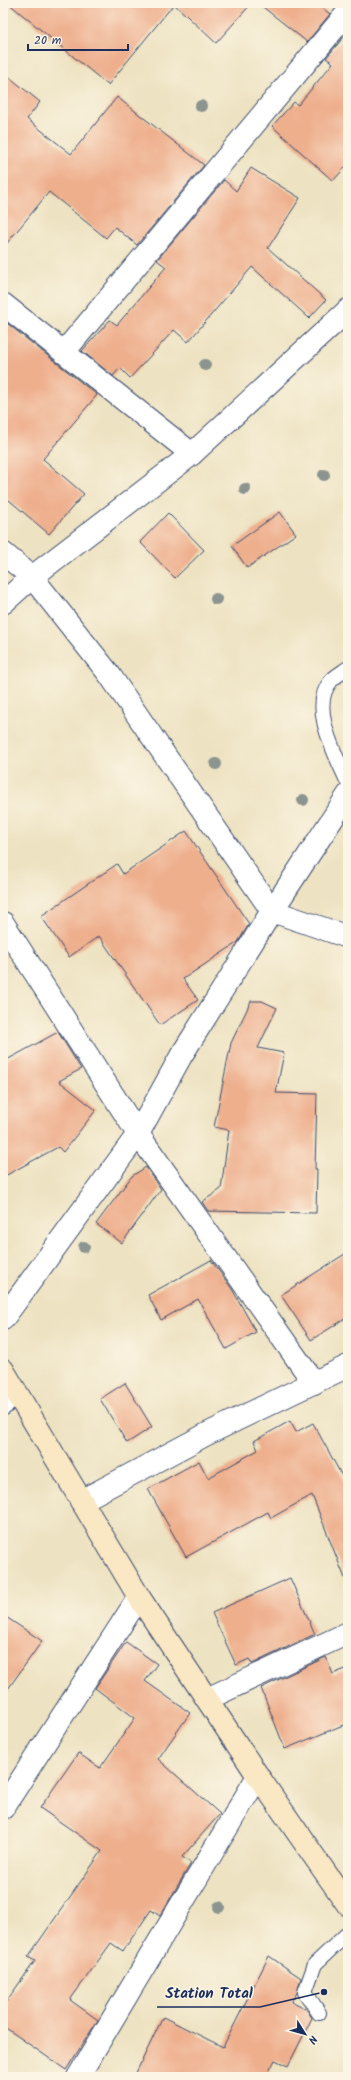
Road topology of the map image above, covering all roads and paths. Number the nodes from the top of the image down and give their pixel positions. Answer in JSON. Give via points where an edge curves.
{"nodes":[{"id":1,"x":348,"y":12,"type":"edge"},
{"id":2,"x":3,"y":304,"type":"edge"},
{"id":3,"x":348,"y":310,"type":"edge"},
{"id":4,"x":64,"y":352,"type":"junction"},
{"id":5,"x":192,"y":454,"type":"junction"},
{"id":6,"x":3,"y":553,"type":"edge"},
{"id":7,"x":32,"y":577,"type":"junction"},
{"id":8,"x":3,"y":603,"type":"edge"},
{"id":9,"x":348,"y":668,"type":"edge"},
{"id":10,"x":348,"y":783,"type":"edge"},
{"id":11,"x":348,"y":795,"type":"edge"},
{"id":12,"x":272,"y":911,"type":"junction"},
{"id":13,"x":3,"y":923,"type":"edge"},
{"id":14,"x":348,"y":937,"type":"edge"},
{"id":15,"x":138,"y":1134,"type":"junction"},
{"id":16,"x":3,"y":1319,"type":"edge"},
{"id":17,"x":348,"y":1366,"type":"edge"},
{"id":18,"x":3,"y":1370,"type":"edge"},
{"id":19,"x":314,"y":1383,"type":"junction"},
{"id":20,"x":8,"y":1397,"type":"edge"},
{"id":21,"x":81,"y":1501,"type":"junction"},
{"id":22,"x":139,"y":1597,"type":"junction"},
{"id":23,"x":348,"y":1633,"type":"edge"},
{"id":24,"x":207,"y":1699,"type":"junction"},
{"id":25,"x":258,"y":1776,"type":"junction"},
{"id":26,"x":3,"y":1808,"type":"edge"},
{"id":27,"x":344,"y":1892,"type":"edge"},
{"id":28,"x":348,"y":1933,"type":"edge"},
{"id":29,"x":319,"y":2013,"type":"dead end"},
{"id":30,"x":78,"y":2077,"type":"edge"}],
"edges":[{"from":1,"to":4,"type":"street"},
{"from":2,"to":4,"type":"street"},
{"from":3,"to":5,"type":"street"},
{"from":4,"to":5,"type":"street"},
{"from":5,"to":7,"type":"street"},
{"from":6,"to":7,"type":"street"},
{"from":7,"to":8,"type":"street"},
{"from":7,"to":12,"type":"street","via":[[109,674]]},
{"from":9,"to":10,"type":"lane","via":[[330,682],[322,698],[324,725]]},
{"from":11,"to":12,"type":"street"},
{"from":12,"to":14,"type":"street"},
{"from":12,"to":15,"type":"street","via":[[181,1056]]},
{"from":13,"to":15,"type":"street"},
{"from":15,"to":16,"type":"street"},
{"from":15,"to":19,"type":"street"},
{"from":17,"to":19,"type":"street"},
{"from":18,"to":20,"type":"street"},
{"from":19,"to":21,"type":"street","via":[[207,1434]]},
{"from":20,"to":21,"type":"street"},
{"from":21,"to":22,"type":"street"},
{"from":22,"to":24,"type":"street"},
{"from":22,"to":26,"type":"street"},
{"from":23,"to":24,"type":"street"},
{"from":24,"to":25,"type":"street"},
{"from":25,"to":27,"type":"street"},
{"from":25,"to":30,"type":"street"},
{"from":28,"to":29,"type":"lane","via":[[315,1964],[305,1992]]}]}
